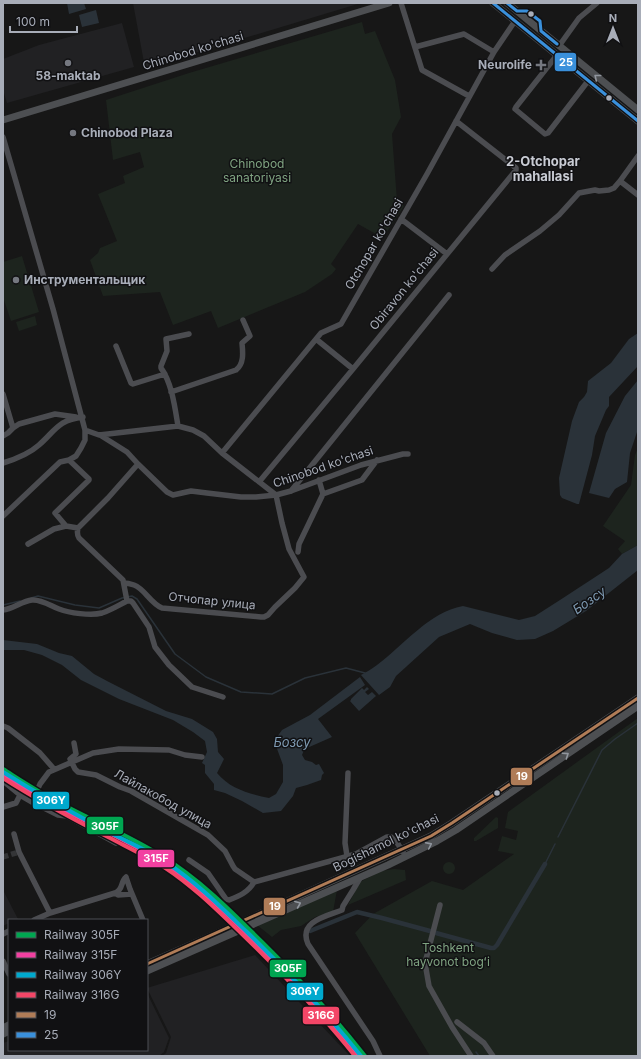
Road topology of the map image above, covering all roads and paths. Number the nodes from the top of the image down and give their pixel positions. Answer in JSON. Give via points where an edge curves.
{"nodes":[{"id":1,"x":389,"y":3,"type":"edge"},
{"id":2,"x":401,"y":3,"type":"edge"},
{"id":3,"x":492,"y":3,"type":"edge"},
{"id":4,"x":507,"y":3,"type":"edge"},
{"id":5,"x":598,"y":3,"type":"edge"},
{"id":6,"x":515,"y":21,"type":"junction"},
{"id":7,"x":415,"y":46,"type":"junction"},
{"id":8,"x":559,"y":46,"type":"junction"},
{"id":9,"x":494,"y":52,"type":"junction"},
{"id":10,"x":557,"y":55,"type":"junction"},
{"id":11,"x":578,"y":61,"type":"junction"},
{"id":12,"x":572,"y":68,"type":"junction"},
{"id":13,"x":588,"y":81,"type":"junction"},
{"id":14,"x":611,"y":88,"type":"junction"},
{"id":15,"x":606,"y":95,"type":"junction"},
{"id":16,"x":469,"y":96,"type":"junction"},
{"id":17,"x":638,"y":110,"type":"edge"},
{"id":18,"x":3,"y":119,"type":"edge"},
{"id":19,"x":456,"y":121,"type":"junction"},
{"id":20,"x":638,"y":122,"type":"edge"},
{"id":21,"x":3,"y":137,"type":"edge"},
{"id":22,"x":638,"y":156,"type":"edge"},
{"id":23,"x":620,"y":181,"type":"junction"},
{"id":24,"x":638,"y":195,"type":"edge"},
{"id":25,"x":401,"y":219,"type":"junction"},
{"id":26,"x":446,"y":254,"type":"junction"},
{"id":27,"x":492,"y":269,"type":"dead end"},
{"id":28,"x":449,"y":295,"type":"dead end"},
{"id":29,"x":243,"y":320,"type":"dead end"},
{"id":30,"x":189,"y":334,"type":"dead end"},
{"id":31,"x":316,"y":339,"type":"junction"},
{"id":32,"x":116,"y":346,"type":"dead end"},
{"id":33,"x":353,"y":370,"type":"junction"},
{"id":34,"x":165,"y":374,"type":"junction"},
{"id":35,"x":171,"y":392,"type":"junction"},
{"id":36,"x":3,"y":394,"type":"edge"},
{"id":37,"x":82,"y":417,"type":"junction"},
{"id":38,"x":178,"y":426,"type":"junction"},
{"id":39,"x":13,"y":428,"type":"junction"},
{"id":40,"x":86,"y":430,"type":"junction"},
{"id":41,"x":99,"y":435,"type":"junction"},
{"id":42,"x":3,"y":436,"type":"edge"},
{"id":43,"x":222,"y":453,"type":"junction"},
{"id":44,"x":408,"y":454,"type":"dead end"},
{"id":45,"x":69,"y":460,"type":"junction"},
{"id":46,"x":378,"y":460,"type":"junction"},
{"id":47,"x":3,"y":463,"type":"edge"},
{"id":48,"x":138,"y":464,"type":"junction"},
{"id":49,"x":319,"y":480,"type":"junction"},
{"id":50,"x":259,"y":482,"type":"junction"},
{"id":51,"x":291,"y":491,"type":"junction"},
{"id":52,"x":324,"y":494,"type":"junction"},
{"id":53,"x":276,"y":496,"type":"junction"},
{"id":54,"x":3,"y":516,"type":"edge"},
{"id":55,"x":66,"y":526,"type":"junction"},
{"id":56,"x":78,"y":528,"type":"junction"},
{"id":57,"x":28,"y":544,"type":"dead end"},
{"id":58,"x":298,"y":552,"type":"dead end"},
{"id":59,"x":124,"y":583,"type":"junction"},
{"id":60,"x":128,"y":601,"type":"junction"},
{"id":61,"x":3,"y":610,"type":"edge"},
{"id":62,"x":223,"y":696,"type":"dead end"},
{"id":63,"x":638,"y":698,"type":"edge"},
{"id":64,"x":638,"y":706,"type":"edge"},
{"id":65,"x":624,"y":711,"type":"junction"},
{"id":66,"x":3,"y":726,"type":"edge"},
{"id":67,"x":74,"y":743,"type":"dead end"},
{"id":68,"x":202,"y":757,"type":"dead end"},
{"id":69,"x":72,"y":762,"type":"junction"},
{"id":70,"x":54,"y":769,"type":"junction"},
{"id":71,"x":348,"y":774,"type":"dead end"},
{"id":72,"x":3,"y":781,"type":"edge"},
{"id":73,"x":20,"y":795,"type":"junction"},
{"id":74,"x":32,"y":802,"type":"junction"},
{"id":75,"x":3,"y":807,"type":"edge"},
{"id":76,"x":14,"y":834,"type":"dead end"},
{"id":77,"x":116,"y":843,"type":"dead end"},
{"id":78,"x":402,"y":850,"type":"junction"},
{"id":79,"x":347,"y":856,"type":"junction"},
{"id":80,"x":405,"y":857,"type":"junction"},
{"id":81,"x":189,"y":860,"type":"dead end"},
{"id":82,"x":360,"y":878,"type":"junction"},
{"id":83,"x":254,"y":882,"type":"junction"},
{"id":84,"x":115,"y":893,"type":"junction"},
{"id":85,"x":132,"y":894,"type":"junction"},
{"id":86,"x":440,"y":905,"type":"dead end"},
{"id":87,"x":50,"y":913,"type":"junction"},
{"id":88,"x":41,"y":919,"type":"edge"},
{"id":89,"x":143,"y":919,"type":"edge"},
{"id":90,"x":3,"y":961,"type":"edge"},
{"id":91,"x":148,"y":964,"type":"edge"},
{"id":92,"x":148,"y":971,"type":"edge"},
{"id":93,"x":8,"y":972,"type":"edge"},
{"id":94,"x":457,"y":1022,"type":"dead end"},
{"id":95,"x":380,"y":1056,"type":"edge"},
{"id":96,"x":471,"y":1056,"type":"edge"},
{"id":97,"x":493,"y":1056,"type":"edge"}],
"edges":[{"from":1,"to":18,"type":"main road","name":"Chinobod ko'chasi"},
{"from":2,"to":7,"type":"street"},
{"from":3,"to":6,"type":"main road"},
{"from":4,"to":8,"type":"main road"},
{"from":5,"to":8,"type":"street","via":[[579,18]]},
{"from":6,"to":9,"type":"street","name":"Otchopar ko'chasi"},
{"from":6,"to":10,"type":"main road"},
{"from":7,"to":9,"type":"street","via":[[464,34]]},
{"from":7,"to":16,"type":"street","via":[[422,70]]},
{"from":8,"to":11,"type":"main road"},
{"from":9,"to":16,"type":"street","name":"Otchopar ko'chasi"},
{"from":10,"to":12,"type":"main road"},
{"from":10,"to":13,"type":"street","via":[[515,108],[545,134]]},
{"from":11,"to":12,"type":"main road"},
{"from":14,"to":11,"type":"main road","one_way":true},
{"from":12,"to":13,"type":"main road"},
{"from":13,"to":15,"type":"main road"},
{"from":14,"to":15,"type":"main road"},
{"from":14,"to":17,"type":"main road"},
{"from":15,"to":20,"type":"main road"},
{"from":16,"to":19,"type":"street","name":"Otchopar ko'chasi"},
{"from":19,"to":25,"type":"street","name":"Otchopar ko'chasi"},
{"from":19,"to":26,"type":"street","name":"Obiravon ko'chasi","via":[[516,170]]},
{"from":21,"to":37,"type":"street"},
{"from":22,"to":23,"type":"street"},
{"from":23,"to":24,"type":"street"},
{"from":23,"to":27,"type":"street","via":[[609,190],[579,193],[540,231],[505,255]]},
{"from":25,"to":26,"type":"street"},
{"from":25,"to":31,"type":"street","name":"Otchopar ko'chasi","via":[[341,324],[321,333]]},
{"from":26,"to":33,"type":"street","name":"Obiravon ko'chasi"},
{"from":28,"to":51,"type":"street"},
{"from":29,"to":35,"type":"street","via":[[250,335],[242,343],[243,356],[239,368]]},
{"from":30,"to":34,"type":"street","via":[[166,339],[167,351],[161,368]]},
{"from":31,"to":33,"type":"street"},
{"from":31,"to":43,"type":"street","name":"Otchopar ko'chasi"},
{"from":32,"to":34,"type":"street","via":[[131,383]]},
{"from":33,"to":50,"type":"street","name":"Obiravon ko'chasi"},
{"from":34,"to":35,"type":"street"},
{"from":35,"to":38,"type":"street"},
{"from":36,"to":39,"type":"street"},
{"from":37,"to":39,"type":"street","via":[[55,414]]},
{"from":37,"to":40,"type":"street"},
{"from":37,"to":47,"type":"street","via":[[62,423],[32,450],[17,459]]},
{"from":38,"to":41,"type":"street"},
{"from":38,"to":43,"type":"street","via":[[204,436]]},
{"from":39,"to":42,"type":"street"},
{"from":40,"to":41,"type":"street"},
{"from":40,"to":45,"type":"street","via":[[81,448],[76,456]]},
{"from":41,"to":48,"type":"street","name":"Chinobod ko'chasi","via":[[128,452]]},
{"from":43,"to":50,"type":"street"},
{"from":44,"to":46,"type":"street","name":"Chinobod ko'chasi"},
{"from":45,"to":54,"type":"street","via":[[60,462]]},
{"from":45,"to":55,"type":"street","via":[[89,480],[55,512]]},
{"from":46,"to":49,"type":"street","name":"Chinobod ko'chasi"},
{"from":46,"to":52,"type":"street","via":[[362,480]]},
{"from":48,"to":53,"type":"street","name":"Chinobod ko'chasi","via":[[171,494],[191,491],[242,497]]},
{"from":48,"to":56,"type":"street"},
{"from":49,"to":51,"type":"street","name":"Chinobod ko'chasi"},
{"from":49,"to":52,"type":"street"},
{"from":50,"to":53,"type":"street"},
{"from":51,"to":53,"type":"street","name":"Chinobod ko'chasi"},
{"from":52,"to":58,"type":"street","via":[[299,544]]},
{"from":53,"to":59,"type":"street","name":"Отчопар улица","via":[[289,549],[304,577],[268,615],[261,617],[162,608],[134,585]]},
{"from":55,"to":56,"type":"street"},
{"from":55,"to":57,"type":"street","via":[[54,529]]},
{"from":56,"to":59,"type":"street","name":"Отчопар улица","via":[[79,538]]},
{"from":59,"to":60,"type":"street"},
{"from":60,"to":61,"type":"street","via":[[94,614],[63,611],[32,600]]},
{"from":60,"to":62,"type":"street","via":[[133,603],[149,627],[155,647],[169,665],[192,687]]},
{"from":63,"to":65,"type":"main road","name":"Bogishamol ko'chasi"},
{"from":64,"to":65,"type":"main road","name":"Bogishamol ko'chasi"},
{"from":65,"to":78,"type":"main road","name":"Bogishamol ko'chasi","via":[[442,829]]},
{"from":80,"to":65,"type":"main road","name":"Bogishamol ko'chasi","one_way":true,"via":[[452,833]]},
{"from":66,"to":70,"type":"street","via":[[40,753]]},
{"from":67,"to":69,"type":"street","via":[[76,754],[70,759]]},
{"from":68,"to":69,"type":"street","name":"Лайлакобод улица","via":[[169,750],[119,749],[93,753]]},
{"from":69,"to":70,"type":"street","name":"Лайлакобод улица"},
{"from":69,"to":83,"type":"street","name":"Лайлакобод улица","via":[[78,772],[96,775],[131,791],[205,833],[225,852],[235,869]]},
{"from":70,"to":74,"type":"street","name":"Лайлакобод улица","via":[[40,784]]},
{"from":71,"to":79,"type":"street","via":[[345,843]]},
{"from":72,"to":73,"type":"street"},
{"from":73,"to":74,"type":"street"},
{"from":73,"to":75,"type":"street","via":[[16,803]]},
{"from":74,"to":77,"type":"street","via":[[58,815],[67,816]]},
{"from":76,"to":87,"type":"street","via":[[19,852]]},
{"from":78,"to":79,"type":"street","via":[[391,837],[387,837],[356,854]]},
{"from":78,"to":80,"type":"street"},
{"from":78,"to":91,"type":"main road","name":"Bogishamol ko'chasi"},
{"from":79,"to":83,"type":"street"},
{"from":80,"to":82,"type":"main road","name":"Bogishamol ko'chasi"},
{"from":81,"to":83,"type":"street","via":[[208,873],[227,900],[243,894]]},
{"from":92,"to":82,"type":"main road","name":"Bogishamol ko'chasi","one_way":true},
{"from":82,"to":95,"type":"street","via":[[342,910],[311,923],[306,938],[373,1041]]},
{"from":84,"to":85,"type":"street"},
{"from":84,"to":85,"type":"street","via":[[120,891],[126,878]]},
{"from":84,"to":87,"type":"street"},
{"from":85,"to":89,"type":"street"},
{"from":86,"to":96,"type":"street","via":[[425,963],[429,986]]},
{"from":87,"to":88,"type":"street"},
{"from":90,"to":93,"type":"street"},
{"from":94,"to":97,"type":"street","via":[[484,1044]]}]}
